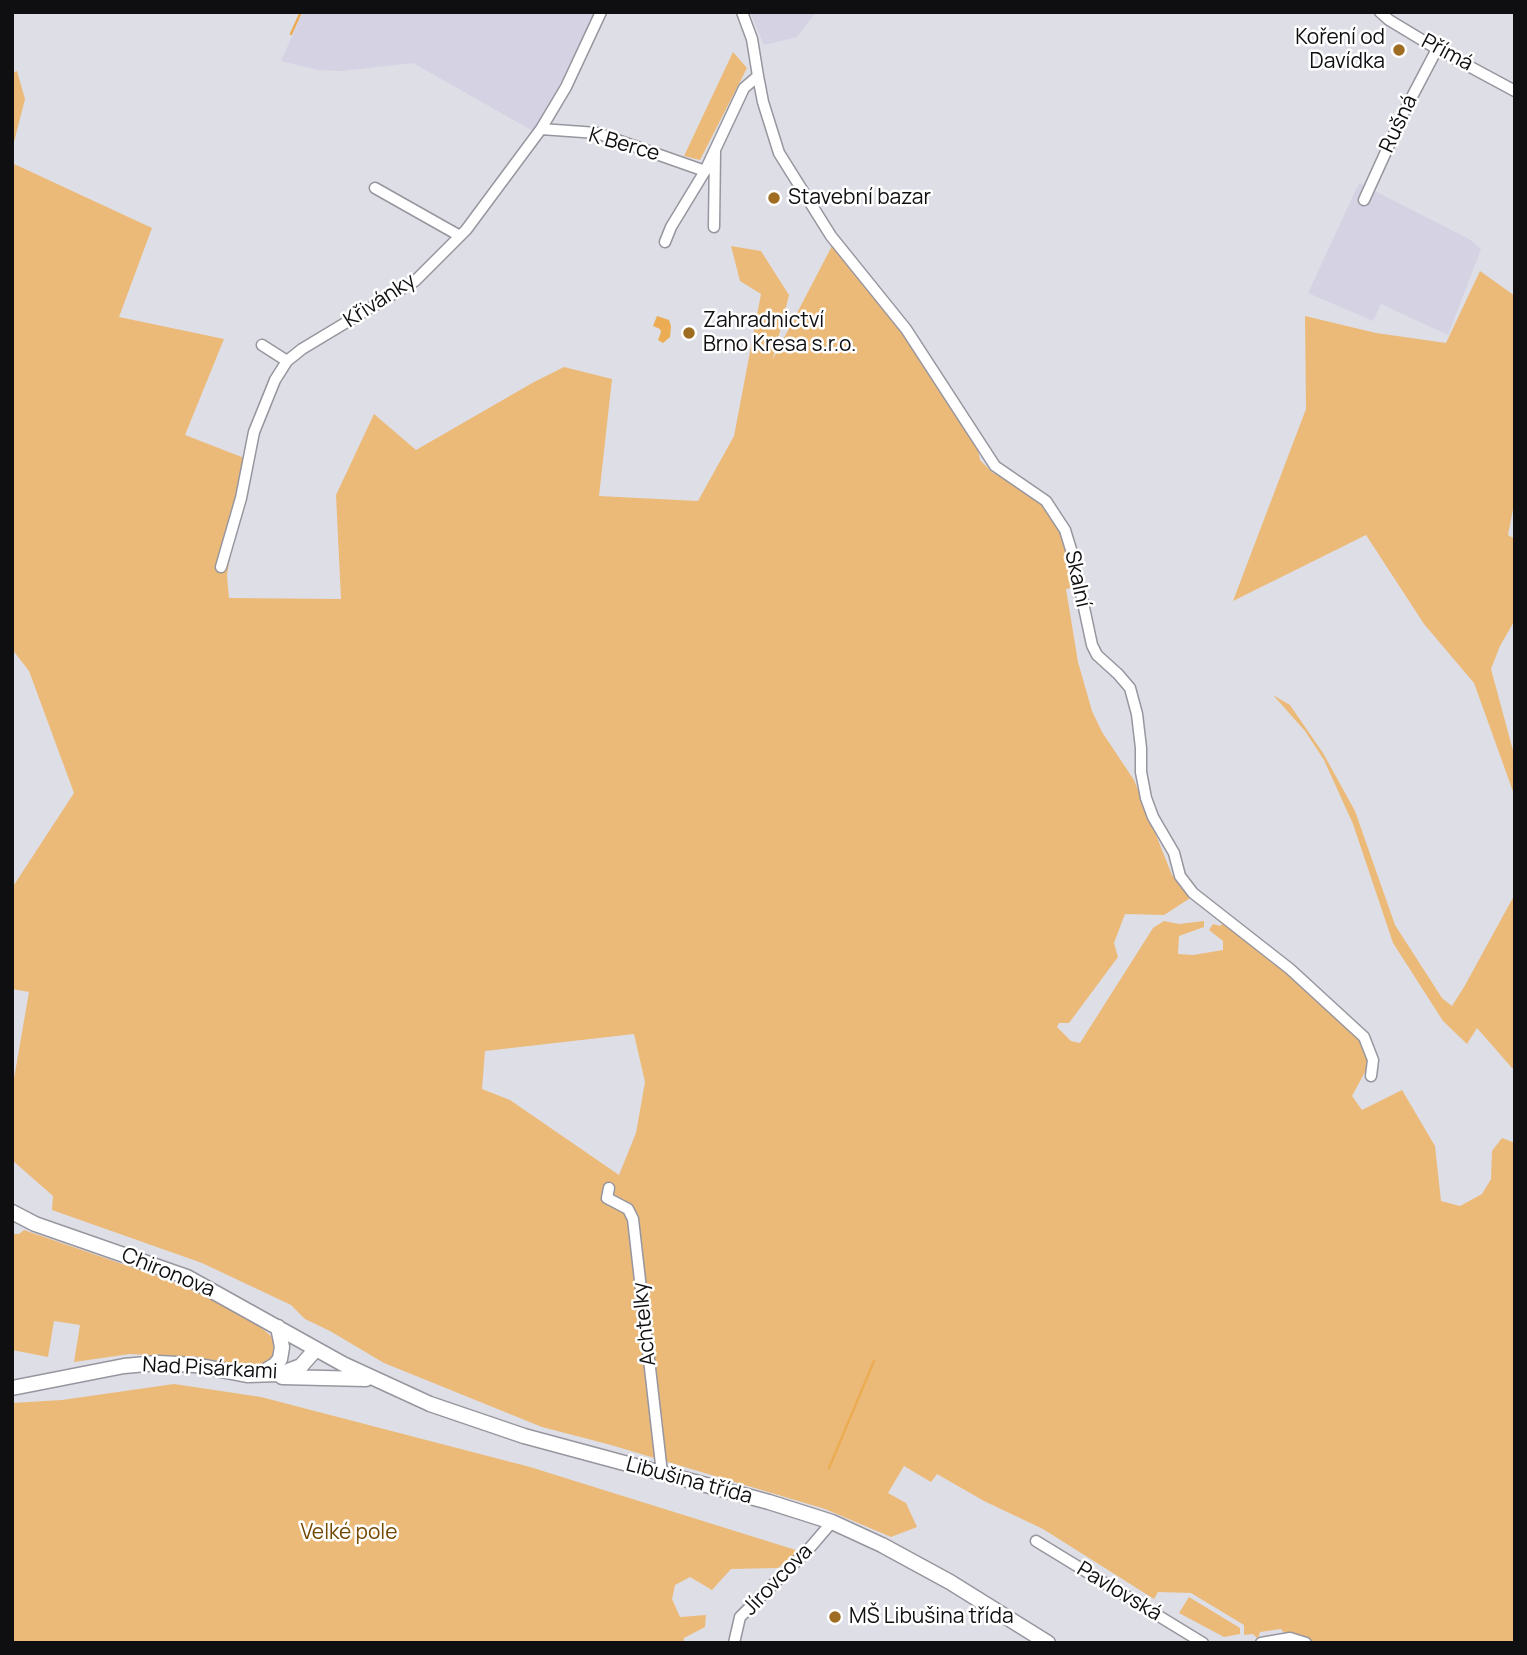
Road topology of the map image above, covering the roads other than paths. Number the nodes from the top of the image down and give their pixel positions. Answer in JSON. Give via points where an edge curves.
{"nodes":[{"id":1,"x":601,"y":12,"type":"edge"},
{"id":2,"x":742,"y":12,"type":"edge"},
{"id":3,"x":1380,"y":12,"type":"edge"},
{"id":4,"x":1437,"y":49,"type":"junction"},
{"id":5,"x":758,"y":76,"type":"junction"},
{"id":6,"x":1515,"y":92,"type":"edge"},
{"id":7,"x":541,"y":130,"type":"junction"},
{"id":8,"x":715,"y":149,"type":"junction"},
{"id":9,"x":705,"y":171,"type":"junction"},
{"id":10,"x":375,"y":188,"type":"dead end"},
{"id":11,"x":1364,"y":200,"type":"dead end"},
{"id":12,"x":714,"y":227,"type":"dead end"},
{"id":13,"x":460,"y":236,"type":"junction"},
{"id":14,"x":665,"y":242,"type":"dead end"},
{"id":15,"x":262,"y":345,"type":"dead end"},
{"id":16,"x":287,"y":361,"type":"junction"},
{"id":17,"x":221,"y":567,"type":"dead end"},
{"id":18,"x":1371,"y":1076,"type":"dead end"},
{"id":19,"x":609,"y":1188,"type":"dead end"},
{"id":20,"x":12,"y":1212,"type":"edge"},
{"id":21,"x":278,"y":1327,"type":"junction"},
{"id":22,"x":316,"y":1349,"type":"junction"},
{"id":23,"x":256,"y":1375,"type":"junction"},
{"id":24,"x":378,"y":1381,"type":"junction"},
{"id":25,"x":12,"y":1388,"type":"edge"},
{"id":26,"x":662,"y":1474,"type":"junction"},
{"id":27,"x":832,"y":1522,"type":"junction"},
{"id":28,"x":1035,"y":1541,"type":"dead end"},
{"id":29,"x":734,"y":1643,"type":"edge"},
{"id":30,"x":1048,"y":1643,"type":"edge"},
{"id":31,"x":1202,"y":1643,"type":"edge"},
{"id":32,"x":1261,"y":1643,"type":"edge"},
{"id":33,"x":1306,"y":1643,"type":"edge"}],
"edges":[{"from":1,"to":7,"type":"street","name":"Křivánky"},
{"from":2,"to":5,"type":"street","name":"Skalní"},
{"from":3,"to":4,"type":"street","name":"Přímá"},
{"from":4,"to":6,"type":"street","name":"Přímá"},
{"from":4,"to":11,"type":"street","name":"Rušná"},
{"from":5,"to":8,"type":"street","via":[[744,88]]},
{"from":5,"to":18,"type":"street","name":"Skalní","via":[[779,153],[831,236],[906,329],[995,466],[1045,501],[1065,530],[1092,646],[1130,688],[1146,798],[1174,853],[1180,876],[1193,893],[1290,968],[1364,1037],[1373,1060]]},
{"from":7,"to":9,"type":"street","name":"K Berce","via":[[597,133]]},
{"from":7,"to":13,"type":"street","name":"Křivánky"},
{"from":8,"to":9,"type":"street"},
{"from":8,"to":12,"type":"street"},
{"from":9,"to":14,"type":"street"},
{"from":10,"to":13,"type":"street"},
{"from":13,"to":16,"type":"street","name":"Křivánky","via":[[415,281]]},
{"from":15,"to":16,"type":"street"},
{"from":16,"to":17,"type":"street","name":"Křivánky","via":[[254,432]]},
{"from":19,"to":26,"type":"street","name":"Achtelky","via":[[607,1198],[628,1209],[633,1219]]},
{"from":20,"to":21,"type":"street","name":"Chironova","via":[[187,1277]]},
{"from":21,"to":22,"type":"street","name":"Chironova"},
{"from":21,"to":23,"type":"street","via":[[280,1359]]},
{"from":22,"to":23,"type":"street","name":"Nad Pisárkami","via":[[291,1372]]},
{"from":22,"to":24,"type":"street","name":"Libušina třída"},
{"from":23,"to":24,"type":"street"},
{"from":23,"to":25,"type":"street","name":"Nad Pisárkami","via":[[158,1363]]},
{"from":24,"to":26,"type":"street","name":"Libušina třída","via":[[492,1427]]},
{"from":26,"to":27,"type":"street","name":"Libušina třída"},
{"from":27,"to":29,"type":"street","name":"Jírovcova","via":[[740,1617]]},
{"from":27,"to":30,"type":"street","name":"Libušina třída","via":[[950,1582]]},
{"from":28,"to":31,"type":"street","name":"Pavlovská"},
{"from":32,"to":33,"type":"street","via":[[1290,1638]]}]}
